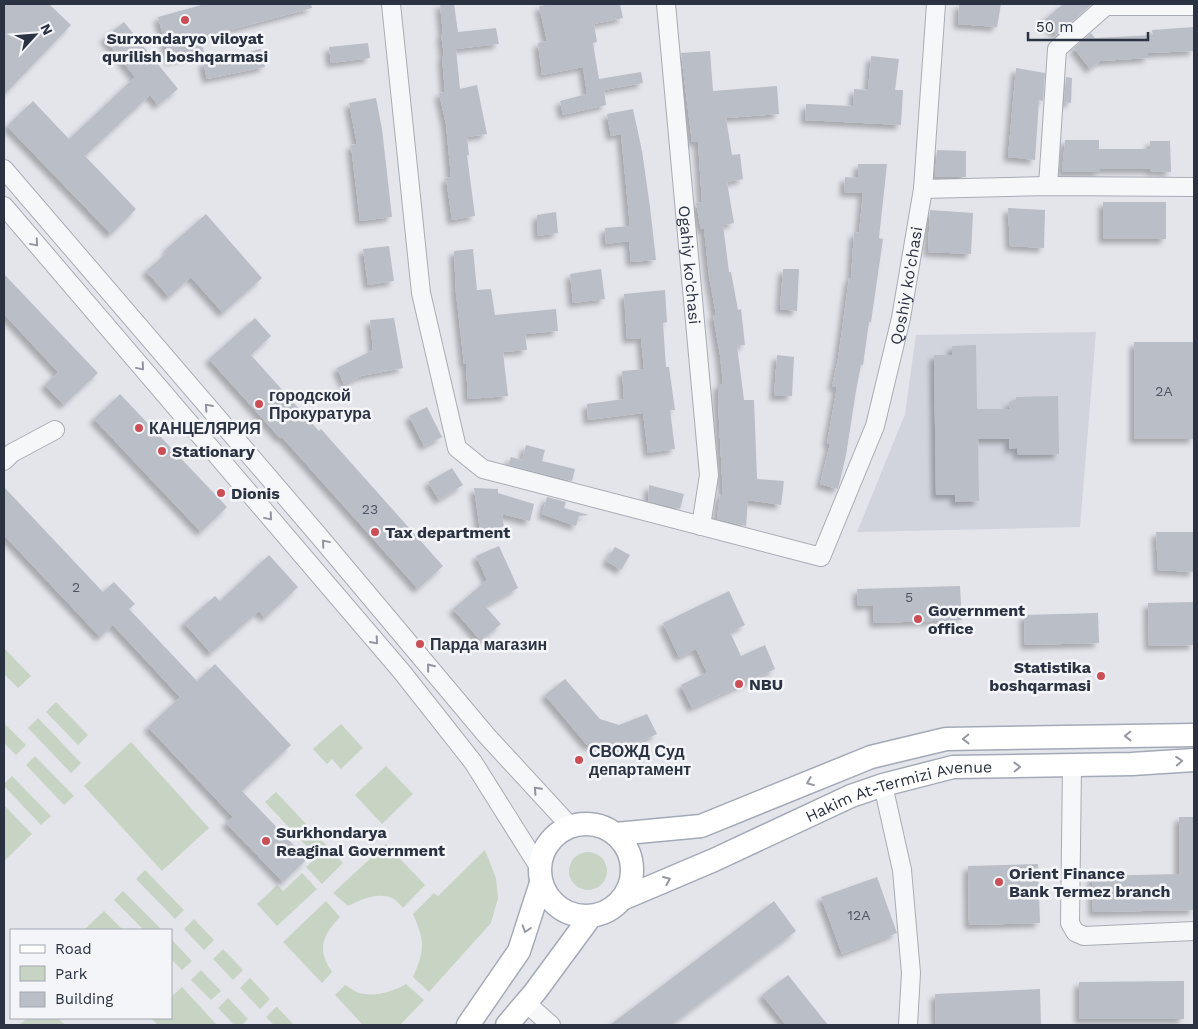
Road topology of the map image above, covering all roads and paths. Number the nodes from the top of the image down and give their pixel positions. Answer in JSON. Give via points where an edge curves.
{"nodes":[{"id":1,"x":391,"y":4,"type":"edge"},
{"id":2,"x":666,"y":4,"type":"edge"},
{"id":3,"x":936,"y":4,"type":"edge"},
{"id":4,"x":1106,"y":5,"type":"edge"},
{"id":5,"x":1194,"y":6,"type":"edge"},
{"id":6,"x":4,"y":169,"type":"edge"},
{"id":7,"x":1048,"y":186,"type":"junction"},
{"id":8,"x":1194,"y":187,"type":"edge"},
{"id":9,"x":923,"y":189,"type":"junction"},
{"id":10,"x":4,"y":206,"type":"edge"},
{"id":11,"x":55,"y":430,"type":"dead end"},
{"id":12,"x":4,"y":461,"type":"edge"},
{"id":13,"x":701,"y":526,"type":"junction"},
{"id":14,"x":1194,"y":735,"type":"edge"},
{"id":15,"x":1194,"y":760,"type":"edge"},
{"id":16,"x":1072,"y":766,"type":"junction"},
{"id":17,"x":883,"y":785,"type":"junction"},
{"id":18,"x":570,"y":826,"type":"junction"},
{"id":19,"x":616,"y":834,"type":"junction"},
{"id":20,"x":540,"y":875,"type":"junction"},
{"id":21,"x":622,"y":899,"type":"junction"},
{"id":22,"x":591,"y":916,"type":"junction"},
{"id":23,"x":1194,"y":931,"type":"edge"},
{"id":24,"x":526,"y":1003,"type":"junction"},
{"id":25,"x":468,"y":1025,"type":"edge"},
{"id":26,"x":507,"y":1025,"type":"edge"},
{"id":27,"x":551,"y":1025,"type":"edge"},
{"id":28,"x":908,"y":1025,"type":"edge"}],
"edges":[{"from":1,"to":13,"type":"street","via":[[421,293],[458,448],[483,468]]},
{"from":2,"to":13,"type":"street","name":"Ogahiy ko'chasi","via":[[709,475]]},
{"from":3,"to":9,"type":"street","name":"Qoshiy ko'chasi"},
{"from":4,"to":5,"type":"street"},
{"from":4,"to":7,"type":"street","via":[[1057,49]]},
{"from":18,"to":6,"type":"street","one_way":true,"via":[[487,736]]},
{"from":7,"to":8,"type":"street"},
{"from":7,"to":9,"type":"street"},
{"from":9,"to":13,"type":"street","name":"Qoshiy ko'chasi","via":[[901,318],[875,426],[821,557]]},
{"from":10,"to":20,"type":"street","one_way":true,"via":[[402,672],[473,762]]},
{"from":11,"to":12,"type":"street","via":[[12,453]]},
{"from":14,"to":19,"type":"main road","name":"Hakim At-Termizi Avenue","one_way":true,"via":[[946,739],[871,757],[701,826]]},
{"from":16,"to":15,"type":"main road","name":"Hakim At-Termizi Avenue","one_way":true},
{"from":17,"to":16,"type":"main road","name":"Hakim At-Termizi Avenue","one_way":true,"via":[[953,767]]},
{"from":16,"to":23,"type":"street","via":[[1070,923],[1075,932],[1084,936]]},
{"from":21,"to":17,"type":"main road","name":"Hakim At-Termizi Avenue","one_way":true,"via":[[851,796]]},
{"from":17,"to":28,"type":"street","via":[[902,870],[911,973]]},
{"from":18,"to":19,"type":"main road","via":[[586,823],[602,826]]},
{"from":18,"to":20,"type":"main road","via":[[549,842],[542,854]]},
{"from":19,"to":21,"type":"main road","via":[[631,858],[631,880]]},
{"from":20,"to":22,"type":"main road","via":[[548,897],[560,908],[575,915]]},
{"from":20,"to":25,"type":"main road","one_way":true,"via":[[519,951]]},
{"from":21,"to":22,"type":"main road","via":[[613,908]]},
{"from":22,"to":24,"type":"main road"},
{"from":24,"to":26,"type":"main road"},
{"from":24,"to":27,"type":"street"}]}
